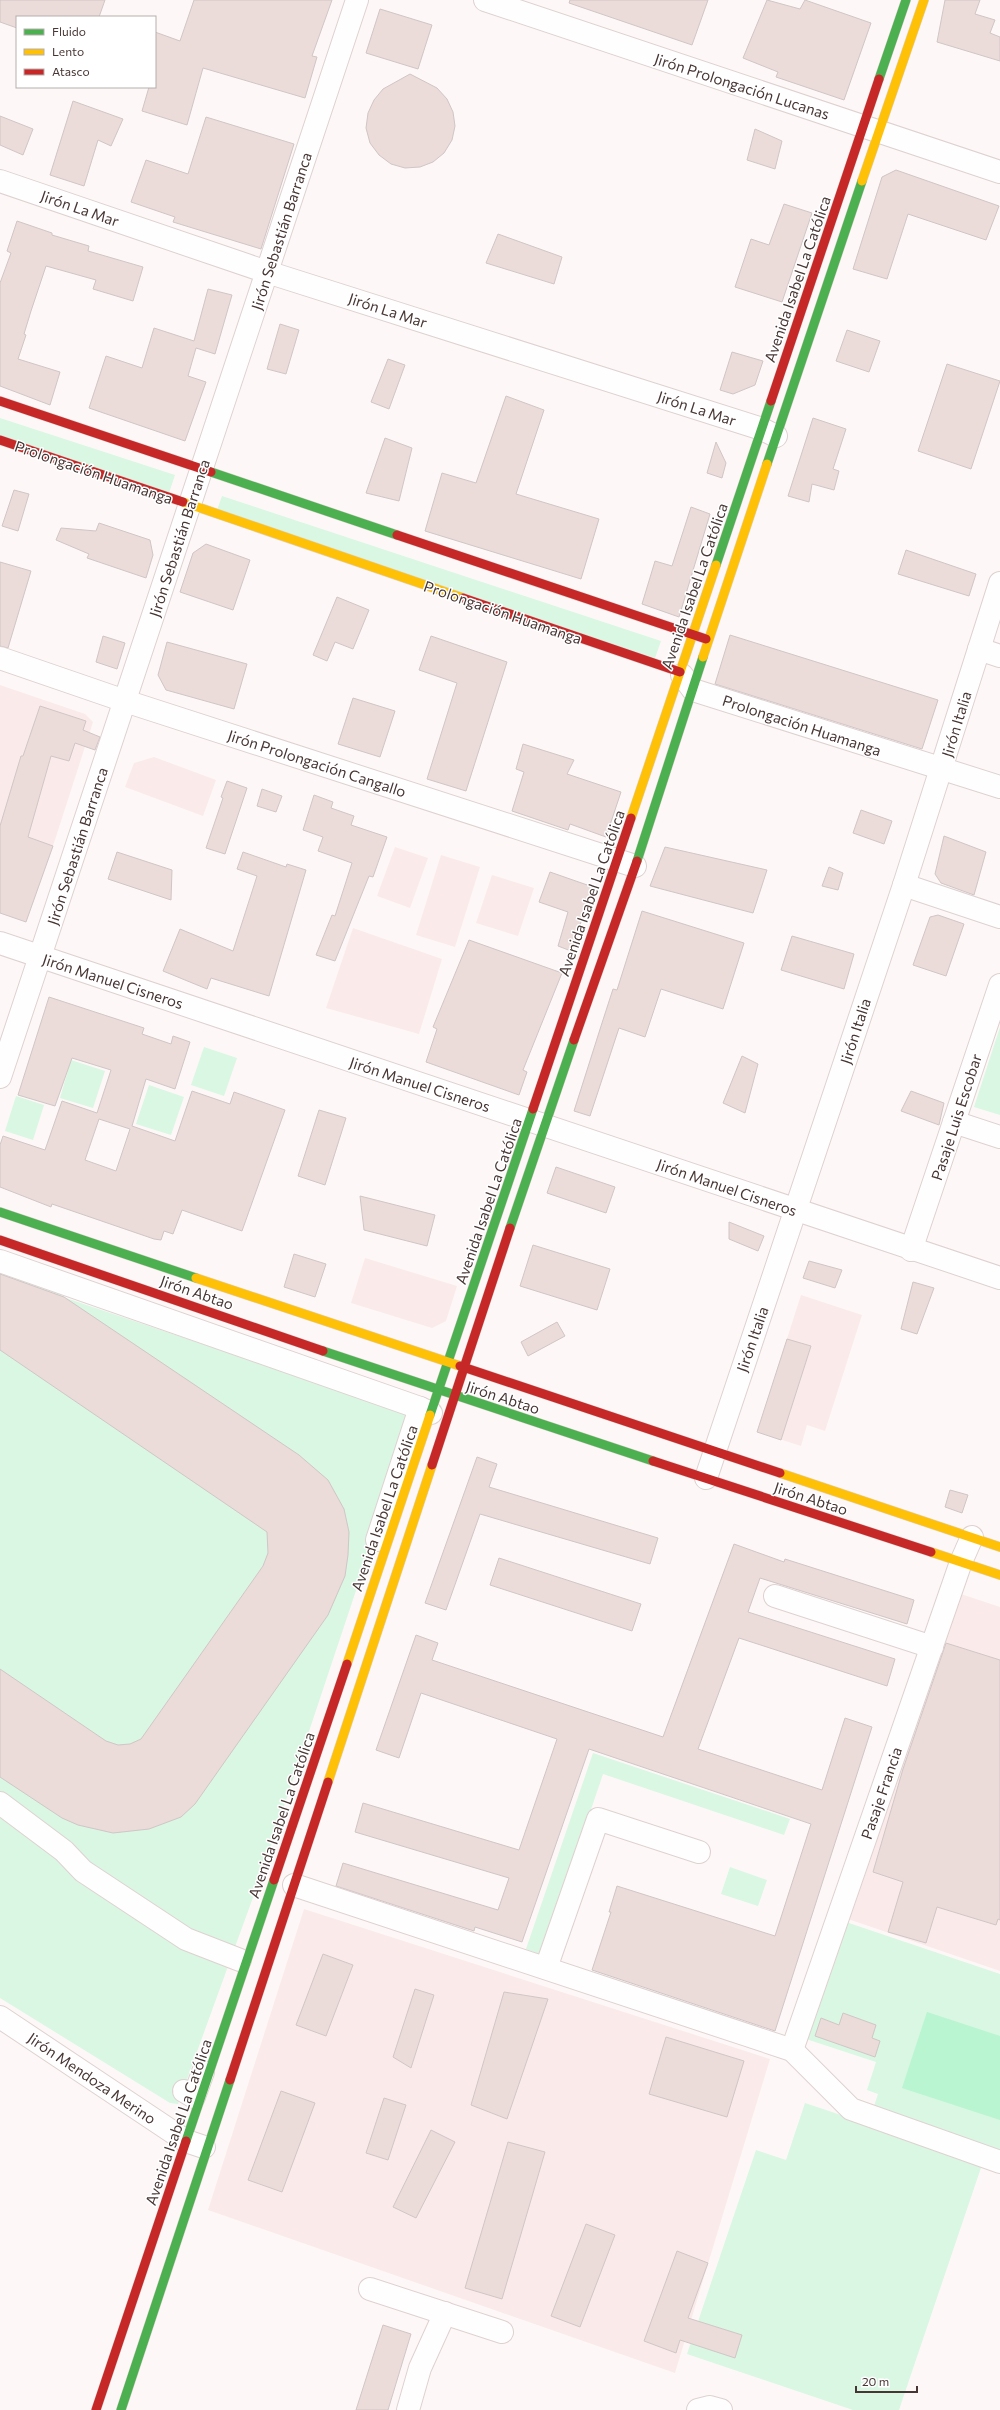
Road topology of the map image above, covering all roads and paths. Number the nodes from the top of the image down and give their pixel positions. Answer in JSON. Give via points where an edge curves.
{"nodes":[{"id":1,"x":357,"y":0,"type":"edge"},
{"id":2,"x":485,"y":0,"type":"edge"},
{"id":3,"x":906,"y":0,"type":"edge"},
{"id":4,"x":924,"y":0,"type":"edge"},
{"id":5,"x":872,"y":129,"type":"junction"},
{"id":6,"x":1000,"y":172,"type":"edge"},
{"id":7,"x":0,"y":181,"type":"edge"},
{"id":8,"x":267,"y":272,"type":"junction"},
{"id":9,"x":0,"y":401,"type":"edge"},
{"id":10,"x":769,"y":432,"type":"junction"},
{"id":11,"x":0,"y":440,"type":"edge"},
{"id":12,"x":202,"y":469,"type":"junction"},
{"id":13,"x":190,"y":505,"type":"junction"},
{"id":14,"x":1000,"y":583,"type":"edge"},
{"id":15,"x":693,"y":634,"type":"junction"},
{"id":16,"x":709,"y":640,"type":"junction"},
{"id":17,"x":979,"y":650,"type":"junction"},
{"id":18,"x":1000,"y":656,"type":"edge"},
{"id":19,"x":0,"y":658,"type":"edge"},
{"id":20,"x":680,"y":672,"type":"junction"},
{"id":21,"x":692,"y":690,"type":"junction"},
{"id":22,"x":125,"y":701,"type":"junction"},
{"id":23,"x":942,"y":769,"type":"junction"},
{"id":24,"x":1000,"y":787,"type":"edge"},
{"id":25,"x":626,"y":863,"type":"junction"},
{"id":26,"x":904,"y":885,"type":"junction"},
{"id":27,"x":1000,"y":917,"type":"edge"},
{"id":28,"x":0,"y":943,"type":"edge"},
{"id":29,"x":40,"y":957,"type":"junction"},
{"id":30,"x":1000,"y":985,"type":"edge"},
{"id":31,"x":0,"y":1077,"type":"edge"},
{"id":32,"x":954,"y":1122,"type":"junction"},
{"id":33,"x":537,"y":1123,"type":"junction"},
{"id":34,"x":1000,"y":1137,"type":"edge"},
{"id":35,"x":795,"y":1210,"type":"junction"},
{"id":36,"x":0,"y":1212,"type":"edge"},
{"id":37,"x":0,"y":1240,"type":"edge"},
{"id":38,"x":911,"y":1250,"type":"junction"},
{"id":39,"x":0,"y":1261,"type":"edge"},
{"id":40,"x":1000,"y":1278,"type":"edge"},
{"id":41,"x":448,"y":1362,"type":"junction"},
{"id":42,"x":466,"y":1367,"type":"junction"},
{"id":43,"x":439,"y":1390,"type":"junction"},
{"id":44,"x":456,"y":1396,"type":"junction"},
{"id":45,"x":426,"y":1410,"type":"junction"},
{"id":46,"x":714,"y":1451,"type":"junction"},
{"id":47,"x":706,"y":1478,"type":"junction"},
{"id":48,"x":972,"y":1537,"type":"junction"},
{"id":49,"x":1000,"y":1547,"type":"edge"},
{"id":50,"x":961,"y":1562,"type":"junction"},
{"id":51,"x":1000,"y":1574,"type":"edge"},
{"id":52,"x":775,"y":1596,"type":"dead end"},
{"id":53,"x":932,"y":1646,"type":"junction"},
{"id":54,"x":0,"y":1803,"type":"edge"},
{"id":55,"x":699,"y":1852,"type":"dead end"},
{"id":56,"x":294,"y":1885,"type":"junction"},
{"id":57,"x":240,"y":1960,"type":"junction"},
{"id":58,"x":546,"y":1968,"type":"junction"},
{"id":59,"x":0,"y":2017,"type":"edge"},
{"id":60,"x":792,"y":2050,"type":"junction"},
{"id":61,"x":184,"y":2091,"type":"dead end"},
{"id":62,"x":186,"y":2140,"type":"junction"},
{"id":63,"x":207,"y":2148,"type":"junction"},
{"id":64,"x":1000,"y":2162,"type":"edge"},
{"id":65,"x":370,"y":2289,"type":"dead end"},
{"id":66,"x":445,"y":2313,"type":"junction"},
{"id":67,"x":502,"y":2332,"type":"dead end"},
{"id":68,"x":96,"y":2410,"type":"edge"},
{"id":69,"x":121,"y":2410,"type":"edge"},
{"id":70,"x":408,"y":2410,"type":"edge"},
{"id":71,"x":698,"y":2410,"type":"edge"},
{"id":72,"x":721,"y":2410,"type":"edge"}],
"edges":[{"from":1,"to":8,"type":"street","name":"Jirón Sebastián Barranca"},
{"from":2,"to":5,"type":"street","name":"Jirón Prolongación Lucanas"},
{"from":3,"to":5,"type":"street","name":"Avenida Isabel La Católica"},
{"from":4,"to":5,"type":"street","name":"Avenida Isabel La Católica"},
{"from":5,"to":6,"type":"street","name":"Jirón Prolongación Lucanas"},
{"from":5,"to":10,"type":"street","name":"Avenida Isabel La Católica"},
{"from":5,"to":10,"type":"street","name":"Avenida Isabel La Católica"},
{"from":7,"to":8,"type":"street","name":"Jirón La Mar"},
{"from":8,"to":10,"type":"street","name":"Jirón La Mar"},
{"from":8,"to":12,"type":"street","name":"Jirón Sebastián Barranca"},
{"from":9,"to":12,"type":"street"},
{"from":10,"to":15,"type":"street","name":"Avenida Isabel La Católica"},
{"from":10,"to":16,"type":"street","name":"Avenida Isabel La Católica"},
{"from":11,"to":13,"type":"street","name":"Prolongación Huamanga"},
{"from":12,"to":13,"type":"street","name":"Jirón Sebastián Barranca"},
{"from":12,"to":15,"type":"street"},
{"from":13,"to":20,"type":"street","name":"Prolongación Huamanga"},
{"from":13,"to":22,"type":"street","name":"Jirón Sebastián Barranca"},
{"from":14,"to":17,"type":"street","name":"Jirón Italia"},
{"from":15,"to":16,"type":"street"},
{"from":15,"to":20,"type":"street","name":"Avenida Isabel La Católica"},
{"from":16,"to":21,"type":"street","name":"Avenida Isabel La Católica"},
{"from":17,"to":18,"type":"street"},
{"from":17,"to":23,"type":"street","name":"Jirón Italia"},
{"from":19,"to":22,"type":"street","name":"Jirón Prolongación Cangallo"},
{"from":20,"to":21,"type":"street"},
{"from":20,"to":25,"type":"street","name":"Avenida Isabel La Católica"},
{"from":21,"to":23,"type":"street","name":"Prolongación Huamanga"},
{"from":21,"to":25,"type":"street","name":"Avenida Isabel La Católica"},
{"from":22,"to":25,"type":"street","name":"Jirón Prolongación Cangallo"},
{"from":22,"to":29,"type":"street","name":"Jirón Sebastián Barranca"},
{"from":23,"to":24,"type":"street","name":"Prolongación Huamanga"},
{"from":23,"to":26,"type":"street","name":"Jirón Italia"},
{"from":25,"to":33,"type":"street","name":"Avenida Isabel La Católica"},
{"from":25,"to":33,"type":"street","name":"Avenida Isabel La Católica"},
{"from":26,"to":27,"type":"street"},
{"from":26,"to":35,"type":"street","name":"Jirón Italia"},
{"from":28,"to":29,"type":"street","name":"Jirón Manuel Cisneros"},
{"from":29,"to":31,"type":"street","name":"Jirón Sebastián Barranca"},
{"from":29,"to":33,"type":"street","name":"Jirón Manuel Cisneros"},
{"from":30,"to":32,"type":"street","name":"Pasaje Luis Escobar"},
{"from":32,"to":34,"type":"street"},
{"from":32,"to":38,"type":"street","name":"Pasaje Luis Escobar"},
{"from":33,"to":35,"type":"street","name":"Jirón Manuel Cisneros"},
{"from":33,"to":41,"type":"street","name":"Avenida Isabel La Católica"},
{"from":33,"to":42,"type":"street","name":"Avenida Isabel La Católica"},
{"from":35,"to":38,"type":"street","name":"Jirón Manuel Cisneros"},
{"from":35,"to":46,"type":"street","name":"Jirón Italia"},
{"from":36,"to":41,"type":"street","name":"Jirón Abtao"},
{"from":37,"to":43,"type":"street","name":"Jirón Abtao"},
{"from":38,"to":40,"type":"street","name":"Jirón Manuel Cisneros"},
{"from":39,"to":45,"type":"street"},
{"from":41,"to":42,"type":"street","name":"Jirón Abtao"},
{"from":41,"to":43,"type":"street","name":"Avenida Isabel La Católica"},
{"from":42,"to":44,"type":"street","name":"Avenida Isabel La Católica"},
{"from":42,"to":46,"type":"street","name":"Jirón Abtao"},
{"from":43,"to":44,"type":"street","name":"Jirón Abtao"},
{"from":43,"to":45,"type":"street","name":"Avenida Isabel La Católica"},
{"from":44,"to":47,"type":"street","name":"Jirón Abtao"},
{"from":44,"to":56,"type":"street","name":"Avenida Isabel La Católica"},
{"from":45,"to":57,"type":"street"},
{"from":45,"to":62,"type":"street","name":"Avenida Isabel La Católica"},
{"from":46,"to":47,"type":"street","name":"Jirón Italia"},
{"from":46,"to":48,"type":"street","name":"Jirón Abtao"},
{"from":47,"to":50,"type":"street","name":"Jirón Abtao"},
{"from":48,"to":49,"type":"street","name":"Jirón Abtao"},
{"from":48,"to":50,"type":"street","name":"Pasaje Francia"},
{"from":50,"to":51,"type":"street","name":"Jirón Abtao"},
{"from":50,"to":53,"type":"street","name":"Pasaje Francia"},
{"from":52,"to":53,"type":"street"},
{"from":53,"to":60,"type":"street","name":"Pasaje Francia"},
{"from":54,"to":57,"type":"street","via":[[64,1851],[83,1871],[179,1935]]},
{"from":55,"to":58,"type":"street","via":[[598,1819]]},
{"from":56,"to":58,"type":"street"},
{"from":56,"to":63,"type":"street","name":"Avenida Isabel La Católica"},
{"from":57,"to":61,"type":"street","via":[[194,2097]]},
{"from":58,"to":60,"type":"street"},
{"from":59,"to":62,"type":"street","name":"Jirón Mendoza Merino"},
{"from":60,"to":64,"type":"street","via":[[851,2109]]},
{"from":62,"to":63,"type":"street","name":"Jirón Mendoza Merino"},
{"from":62,"to":68,"type":"street","name":"Avenida Isabel La Católica"},
{"from":63,"to":69,"type":"street","name":"Avenida Isabel La Católica"},
{"from":65,"to":66,"type":"street"},
{"from":66,"to":67,"type":"street"},
{"from":66,"to":70,"type":"street","via":[[420,2368]]},
{"from":71,"to":72,"type":"street","via":[[710,2407]]}]}
